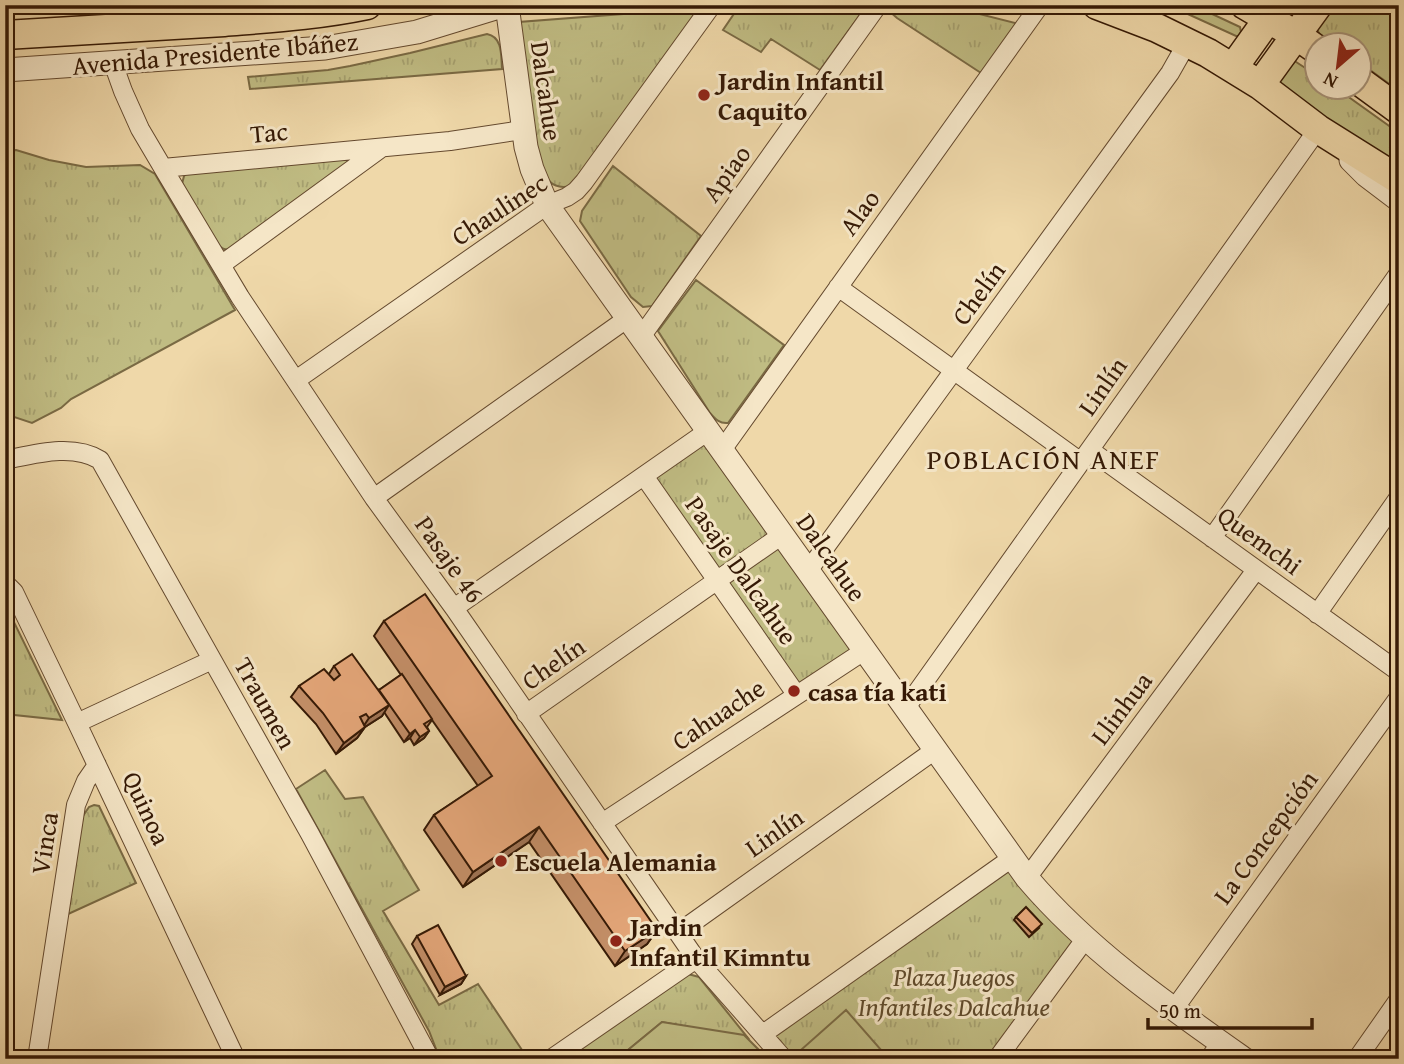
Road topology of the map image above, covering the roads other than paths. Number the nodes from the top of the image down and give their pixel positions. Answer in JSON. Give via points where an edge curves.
{"nodes":[{"id":1,"x":367,"y":5,"type":"edge"},
{"id":2,"x":506,"y":5,"type":"edge"},
{"id":3,"x":712,"y":5,"type":"edge"},
{"id":4,"x":878,"y":5,"type":"edge"},
{"id":5,"x":1040,"y":5,"type":"edge"},
{"id":6,"x":1097,"y":5,"type":"edge"},
{"id":7,"x":1318,"y":5,"type":"edge"},
{"id":8,"x":1264,"y":10,"type":"edge"},
{"id":9,"x":1309,"y":32,"type":"edge"},
{"id":10,"x":5,"y":35,"type":"edge"},
{"id":11,"x":1302,"y":39,"type":"edge"},
{"id":12,"x":1187,"y":43,"type":"junction"},
{"id":13,"x":1302,"y":46,"type":"edge"},
{"id":14,"x":113,"y":63,"type":"junction"},
{"id":15,"x":1233,"y":68,"type":"junction"},
{"id":16,"x":5,"y":70,"type":"edge"},
{"id":17,"x":1260,"y":85,"type":"junction"},
{"id":18,"x":1372,"y":90,"type":"edge"},
{"id":19,"x":1399,"y":110,"type":"edge"},
{"id":20,"x":1318,"y":129,"type":"junction"},
{"id":21,"x":522,"y":130,"type":"junction"},
{"id":22,"x":380,"y":149,"type":"junction"},
{"id":23,"x":163,"y":168,"type":"junction"},
{"id":24,"x":1399,"y":180,"type":"edge"},
{"id":25,"x":1399,"y":200,"type":"edge"},
{"id":26,"x":547,"y":205,"type":"junction"},
{"id":27,"x":221,"y":265,"type":"junction"},
{"id":28,"x":1399,"y":274,"type":"edge"},
{"id":29,"x":838,"y":287,"type":"junction"},
{"id":30,"x":628,"y":318,"type":"junction"},
{"id":31,"x":641,"y":337,"type":"junction"},
{"id":32,"x":954,"y":371,"type":"junction"},
{"id":33,"x":296,"y":380,"type":"junction"},
{"id":34,"x":715,"y":441,"type":"junction"},
{"id":35,"x":1085,"y":456,"type":"junction"},
{"id":36,"x":5,"y":460,"type":"edge"},
{"id":37,"x":644,"y":476,"type":"junction"},
{"id":38,"x":374,"y":498,"type":"junction"},
{"id":39,"x":1399,"y":498,"type":"edge"},
{"id":40,"x":782,"y":534,"type":"junction"},
{"id":41,"x":1212,"y":538,"type":"junction"},
{"id":42,"x":1256,"y":570,"type":"junction"},
{"id":43,"x":808,"y":571,"type":"junction"},
{"id":44,"x":716,"y":580,"type":"junction"},
{"id":45,"x":5,"y":583,"type":"edge"},
{"id":46,"x":454,"y":608,"type":"junction"},
{"id":47,"x":1317,"y":614,"type":"junction"},
{"id":48,"x":864,"y":651,"type":"junction"},
{"id":49,"x":212,"y":660,"type":"junction"},
{"id":50,"x":1399,"y":672,"type":"edge"},
{"id":51,"x":796,"y":695,"type":"junction"},
{"id":52,"x":1399,"y":697,"type":"edge"},
{"id":53,"x":905,"y":709,"type":"junction"},
{"id":54,"x":526,"y":713,"type":"junction"},
{"id":55,"x":77,"y":723,"type":"junction"},
{"id":56,"x":935,"y":750,"type":"junction"},
{"id":57,"x":97,"y":765,"type":"junction"},
{"id":58,"x":602,"y":823,"type":"junction"},
{"id":59,"x":1012,"y":858,"type":"junction"},
{"id":60,"x":1027,"y":878,"type":"junction"},
{"id":61,"x":678,"y":933,"type":"junction"},
{"id":62,"x":1086,"y":938,"type":"junction"},
{"id":63,"x":696,"y":959,"type":"junction"},
{"id":64,"x":1399,"y":999,"type":"edge"},
{"id":65,"x":1174,"y":1009,"type":"junction"},
{"id":66,"x":763,"y":1034,"type":"junction"},
{"id":67,"x":1215,"y":1051,"type":"edge"},
{"id":68,"x":37,"y":1059,"type":"edge"},
{"id":69,"x":236,"y":1059,"type":"edge"},
{"id":70,"x":430,"y":1059,"type":"edge"},
{"id":71,"x":551,"y":1059,"type":"edge"},
{"id":72,"x":784,"y":1059,"type":"edge"},
{"id":73,"x":997,"y":1059,"type":"edge"},
{"id":74,"x":1244,"y":1059,"type":"edge"},
{"id":75,"x":1357,"y":1059,"type":"edge"}],
"edges":[{"from":1,"to":10,"type":"main road","name":"Avenida Presidente Ibáñez","via":[[260,19]]},
{"from":2,"to":14,"type":"street","name":"Avenida Presidente Ibáñez","via":[[417,32],[325,48]]},
{"from":2,"to":21,"type":"street","name":"Dalcahue"},
{"from":3,"to":26,"type":"street","name":"Chaulinec","via":[[584,182]]},
{"from":4,"to":31,"type":"street","name":"Apiao"},
{"from":5,"to":29,"type":"street","name":"Alao"},
{"from":6,"to":12,"type":"main road"},
{"from":7,"to":9,"type":"main road"},
{"from":8,"to":11,"type":"main road"},
{"from":8,"to":15,"type":"main road"},
{"from":12,"to":15,"type":"main road"},
{"from":12,"to":32,"type":"street","name":"Chelín","via":[[1170,73]]},
{"from":13,"to":17,"type":"main road"},
{"from":14,"to":16,"type":"street","name":"Avenida Presidente Ibáñez"},
{"from":14,"to":23,"type":"street","name":"Pasaje 46","via":[[140,129]]},
{"from":15,"to":17,"type":"main road"},
{"from":17,"to":20,"type":"main road"},
{"from":18,"to":19,"type":"main road"},
{"from":20,"to":24,"type":"main road"},
{"from":20,"to":25,"type":"street"},
{"from":20,"to":35,"type":"street","name":"Linlín"},
{"from":21,"to":22,"type":"street","name":"Tac"},
{"from":21,"to":26,"type":"street","name":"Dalcahue"},
{"from":22,"to":23,"type":"street","name":"Tac"},
{"from":22,"to":27,"type":"street","name":"Tac"},
{"from":23,"to":27,"type":"street","name":"Pasaje 46"},
{"from":26,"to":30,"type":"street","name":"Dalcahue"},
{"from":26,"to":33,"type":"street","name":"Chaulinec"},
{"from":27,"to":33,"type":"street","name":"Pasaje 46"},
{"from":28,"to":41,"type":"street"},
{"from":29,"to":32,"type":"street","name":"Quemchi"},
{"from":29,"to":34,"type":"street","name":"Alao"},
{"from":30,"to":31,"type":"street","name":"Dalcahue"},
{"from":30,"to":38,"type":"street"},
{"from":31,"to":34,"type":"street","name":"Dalcahue"},
{"from":32,"to":35,"type":"street","name":"Quemchi"},
{"from":32,"to":43,"type":"street","name":"Chelín"},
{"from":33,"to":38,"type":"street","name":"Pasaje 46"},
{"from":34,"to":37,"type":"street","name":"Alao"},
{"from":34,"to":40,"type":"street","name":"Dalcahue"},
{"from":35,"to":41,"type":"street","name":"Quemchi"},
{"from":35,"to":53,"type":"street","name":"Linlín"},
{"from":36,"to":49,"type":"street","name":"Traumen","via":[[79,451],[100,460]]},
{"from":37,"to":44,"type":"street","name":"Pasaje Dalcahue"},
{"from":37,"to":46,"type":"street","name":"Alao"},
{"from":38,"to":46,"type":"street","name":"Pasaje 46"},
{"from":39,"to":47,"type":"street"},
{"from":40,"to":43,"type":"street","name":"Dalcahue"},
{"from":40,"to":44,"type":"street","name":"Chelín"},
{"from":41,"to":42,"type":"street","name":"Quemchi"},
{"from":42,"to":47,"type":"street","name":"Quemchi"},
{"from":42,"to":60,"type":"street","name":"Llinhua"},
{"from":43,"to":48,"type":"street","name":"Dalcahue"},
{"from":44,"to":51,"type":"street","name":"Pasaje Dalcahue"},
{"from":44,"to":54,"type":"street","name":"Chelín"},
{"from":45,"to":55,"type":"street","name":"Quinoa","via":[[14,592]]},
{"from":46,"to":54,"type":"street","name":"Pasaje 46"},
{"from":47,"to":50,"type":"street","name":"Quemchi"},
{"from":48,"to":51,"type":"street","name":"Cahuache"},
{"from":48,"to":53,"type":"street","name":"Dalcahue"},
{"from":49,"to":55,"type":"street"},
{"from":49,"to":70,"type":"street","name":"Traumen"},
{"from":51,"to":58,"type":"street","name":"Cahuache"},
{"from":52,"to":65,"type":"street","name":"La Concepción"},
{"from":53,"to":56,"type":"street","name":"Dalcahue"},
{"from":54,"to":58,"type":"street","name":"Pasaje 46"},
{"from":55,"to":57,"type":"street","name":"Quinoa"},
{"from":56,"to":59,"type":"street","name":"Dalcahue"},
{"from":56,"to":61,"type":"street","name":"Linlín"},
{"from":57,"to":68,"type":"street","name":"Vinca","via":[[76,805]]},
{"from":57,"to":69,"type":"street","name":"Quinoa"},
{"from":58,"to":61,"type":"street","name":"Pasaje 46"},
{"from":59,"to":60,"type":"street","name":"Dalcahue"},
{"from":59,"to":66,"type":"street"},
{"from":60,"to":62,"type":"street","name":"Dalcahue"},
{"from":61,"to":63,"type":"street","name":"Pasaje 46"},
{"from":62,"to":65,"type":"street","name":"Dalcahue"},
{"from":62,"to":73,"type":"street"},
{"from":63,"to":66,"type":"street","name":"Pasaje 46"},
{"from":63,"to":71,"type":"street"},
{"from":64,"to":75,"type":"street"},
{"from":65,"to":67,"type":"street","name":"Dalcahue"},
{"from":66,"to":72,"type":"street","name":"Pasaje 46"},
{"from":67,"to":74,"type":"street","name":"Dalcahue"}]}
